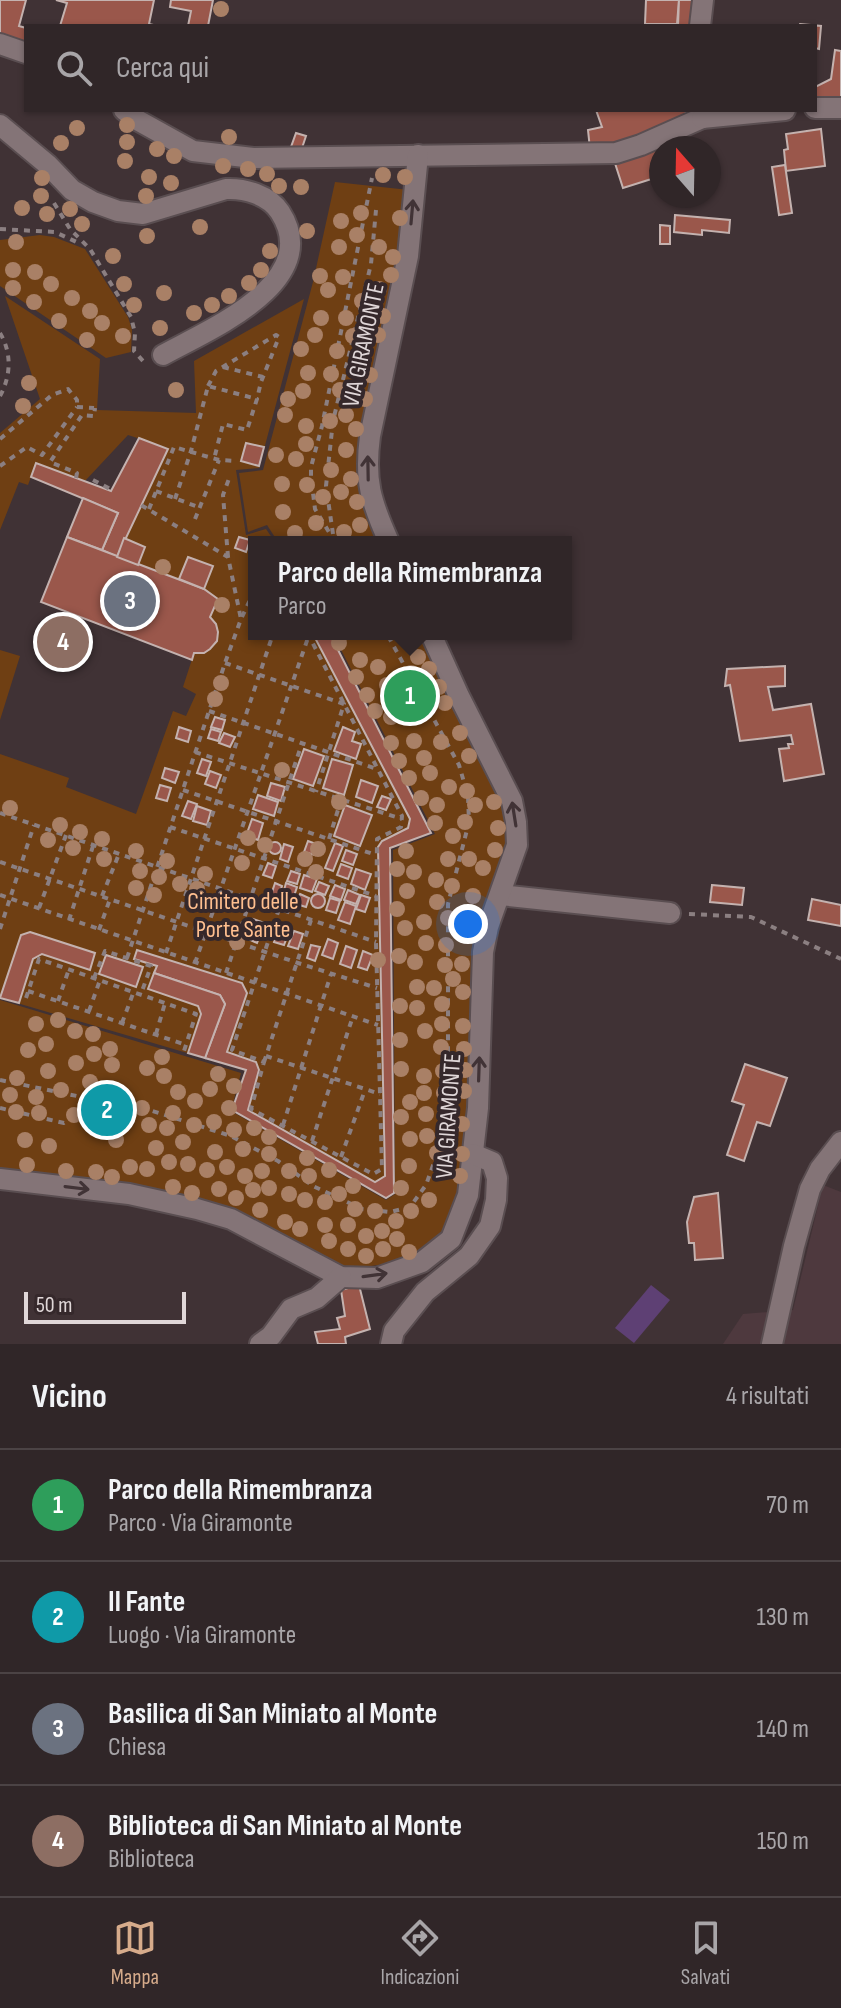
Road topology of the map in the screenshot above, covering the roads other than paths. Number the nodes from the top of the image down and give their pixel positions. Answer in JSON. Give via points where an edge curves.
{"nodes":[{"id":1,"x":703,"y":0,"type":"edge"},
{"id":2,"x":700,"y":24,"type":"edge"},
{"id":3,"x":0,"y":44,"type":"edge"},
{"id":4,"x":24,"y":52,"type":"edge"},
{"id":5,"x":817,"y":108,"type":"edge"},
{"id":6,"x":127,"y":112,"type":"edge"},
{"id":7,"x":744,"y":112,"type":"edge"},
{"id":8,"x":841,"y":112,"type":"edge"},
{"id":9,"x":702,"y":114,"type":"edge"},
{"id":10,"x":0,"y":125,"type":"edge"},
{"id":11,"x":418,"y":155,"type":"junction"},
{"id":12,"x":154,"y":358,"type":"road end"},
{"id":13,"x":386,"y":536,"type":"edge"},
{"id":14,"x":434,"y":640,"type":"edge"},
{"id":15,"x":500,"y":895,"type":"junction"},
{"id":16,"x":670,"y":913,"type":"road end"},
{"id":17,"x":841,"y":1142,"type":"edge"},
{"id":18,"x":473,"y":1154,"type":"junction"},
{"id":19,"x":0,"y":1179,"type":"edge"},
{"id":20,"x":341,"y":1277,"type":"junction"},
{"id":21,"x":260,"y":1344,"type":"edge"},
{"id":22,"x":391,"y":1344,"type":"edge"},
{"id":23,"x":772,"y":1344,"type":"edge"}],
"edges":[{"from":1,"to":2,"type":"street"},
{"from":3,"to":4,"type":"street"},
{"from":5,"to":8,"type":"street"},
{"from":6,"to":11,"type":"street","via":[[193,151],[253,158]]},
{"from":7,"to":9,"type":"street"},
{"from":9,"to":11,"type":"street","via":[[616,153]]},
{"from":10,"to":12,"type":"street","via":[[72,190],[118,211],[143,214],[235,189],[264,198],[280,213],[289,251],[274,284],[234,316]]},
{"from":13,"to":11,"type":"street","name":"VIA GIRAMONTE","one_way":true,"via":[[374,508],[367,459],[408,256]]},
{"from":15,"to":14,"type":"street","name":"VIA GIRAMONTE","one_way":true,"via":[[517,845],[512,801]]},
{"from":15,"to":16,"type":"street"},
{"from":18,"to":15,"type":"street","name":"VIA GIRAMONTE","one_way":true,"via":[[483,952]]},
{"from":17,"to":23,"type":"street","via":[[810,1189]]},
{"from":20,"to":18,"type":"street","name":"VIA GIRAMONTE","one_way":true,"via":[[377,1278],[422,1262],[451,1239],[468,1195]]},
{"from":18,"to":22,"type":"street","via":[[492,1162],[497,1178],[490,1226],[469,1256],[425,1292],[394,1331]]},
{"from":19,"to":20,"type":"street","name":"VIA GIRAMONTE","one_way":true,"via":[[129,1194],[197,1209],[231,1219]]},
{"from":20,"to":21,"type":"street","via":[[317,1298],[291,1309]]}]}
